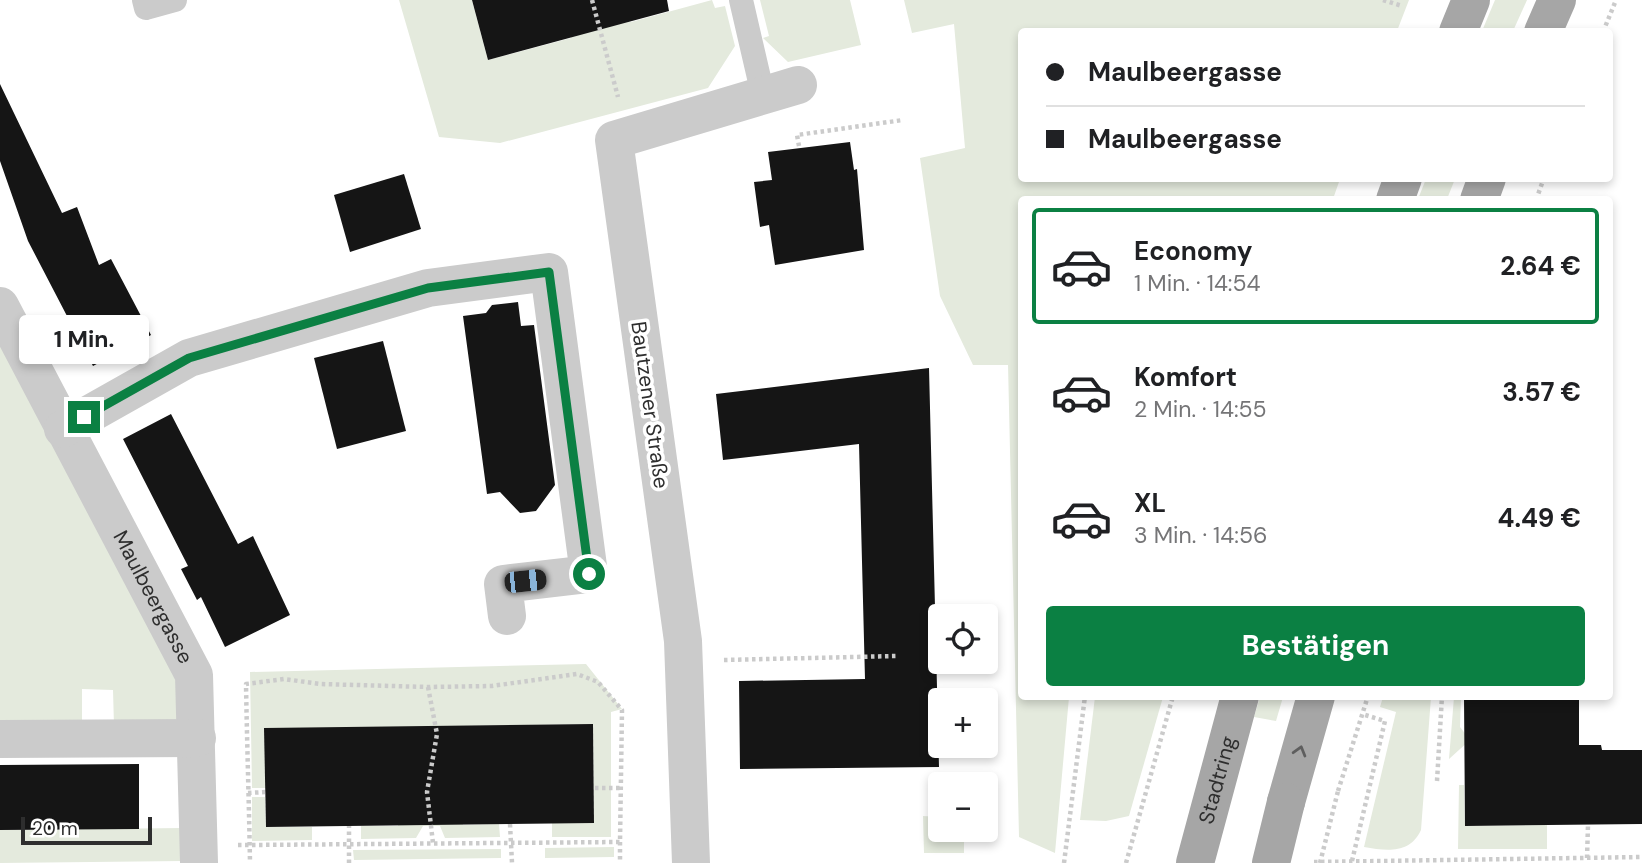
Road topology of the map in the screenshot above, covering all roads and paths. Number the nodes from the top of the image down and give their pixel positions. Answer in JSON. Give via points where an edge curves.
{"nodes":[{"id":1,"x":144,"y":0,"type":"edge"},
{"id":2,"x":175,"y":0,"type":"edge"},
{"id":3,"x":592,"y":0,"type":"edge"},
{"id":4,"x":741,"y":0,"type":"edge"},
{"id":5,"x":1382,"y":0,"type":"edge"},
{"id":6,"x":1471,"y":0,"type":"edge"},
{"id":7,"x":1557,"y":0,"type":"edge"},
{"id":8,"x":1616,"y":0,"type":"edge"},
{"id":9,"x":1402,"y":6,"type":"dead end"},
{"id":10,"x":1460,"y":28,"type":"edge"},
{"id":11,"x":1545,"y":28,"type":"edge"},
{"id":12,"x":1605,"y":28,"type":"edge"},
{"id":13,"x":780,"y":90,"type":"joint"},
{"id":14,"x":622,"y":110,"type":"dead end"},
{"id":15,"x":903,"y":120,"type":"dead end"},
{"id":16,"x":799,"y":146,"type":"dead end"},
{"id":17,"x":0,"y":306,"type":"edge"},
{"id":18,"x":63,"y":429,"type":"junction"},
{"id":19,"x":508,"y":616,"type":"dead end"},
{"id":20,"x":896,"y":656,"type":"dead end"},
{"id":21,"x":723,"y":660,"type":"dead end"},
{"id":22,"x":428,"y":687,"type":"junction"},
{"id":23,"x":1084,"y":700,"type":"edge"},
{"id":24,"x":1172,"y":700,"type":"edge"},
{"id":25,"x":1239,"y":700,"type":"edge"},
{"id":26,"x":1315,"y":700,"type":"edge"},
{"id":27,"x":1367,"y":700,"type":"edge"},
{"id":28,"x":1442,"y":700,"type":"edge"},
{"id":29,"x":1362,"y":714,"type":"junction"},
{"id":30,"x":0,"y":738,"type":"edge"},
{"id":31,"x":197,"y":738,"type":"junction"},
{"id":32,"x":1437,"y":780,"type":"dead end"},
{"id":33,"x":621,"y":788,"type":"junction"},
{"id":34,"x":595,"y":789,"type":"dead end"},
{"id":35,"x":265,"y":792,"type":"dead end"},
{"id":36,"x":248,"y":793,"type":"junction"},
{"id":37,"x":510,"y":824,"type":"dead end"},
{"id":38,"x":1588,"y":825,"type":"dead end"},
{"id":39,"x":349,"y":826,"type":"dead end"},
{"id":40,"x":620,"y":842,"type":"junction"},
{"id":41,"x":511,"y":843,"type":"junction"},
{"id":42,"x":433,"y":844,"type":"junction"},
{"id":43,"x":250,"y":845,"type":"junction"},
{"id":44,"x":349,"y":845,"type":"junction"},
{"id":45,"x":199,"y":855,"type":"edge"},
{"id":46,"x":1642,"y":857,"type":"edge"},
{"id":47,"x":1587,"y":858,"type":"junction"},
{"id":48,"x":1352,"y":861,"type":"edge"},
{"id":49,"x":1286,"y":862,"type":"edge"},
{"id":50,"x":250,"y":863,"type":"edge"},
{"id":51,"x":349,"y":863,"type":"edge"},
{"id":52,"x":512,"y":863,"type":"edge"},
{"id":53,"x":620,"y":863,"type":"edge"},
{"id":54,"x":691,"y":863,"type":"edge"},
{"id":55,"x":1064,"y":863,"type":"edge"},
{"id":56,"x":1126,"y":863,"type":"edge"},
{"id":57,"x":1195,"y":863,"type":"edge"},
{"id":58,"x":1320,"y":863,"type":"edge"}],
"edges":[{"from":1,"to":2,"type":"lane","via":[[146,8]]},
{"from":3,"to":14,"type":"path"},
{"from":4,"to":13,"type":"lane"},
{"from":5,"to":9,"type":"path"},
{"from":6,"to":10,"type":"main road"},
{"from":7,"to":11,"type":"main road"},
{"from":8,"to":12,"type":"path"},
{"from":13,"to":54,"type":"street","name":"Bautzener Straße","via":[[614,141],[683,641]]},
{"from":15,"to":16,"type":"path","via":[[797,135]]},
{"from":17,"to":18,"type":"street","name":"Maulbeergasse"},
{"from":18,"to":19,"type":"street","via":[[189,358],[428,288],[549,272],[589,574],[503,584]]},
{"from":18,"to":31,"type":"street","name":"Maulbeergasse","via":[[194,675]]},
{"from":20,"to":21,"type":"path"},
{"from":22,"to":33,"type":"path","via":[[492,686],[577,674],[598,682],[622,710]]},
{"from":22,"to":36,"type":"path","via":[[284,679],[246,684]]},
{"from":22,"to":42,"type":"path","via":[[437,734],[428,792]]},
{"from":23,"to":55,"type":"path"},
{"from":24,"to":56,"type":"path"},
{"from":25,"to":57,"type":"main road","name":"Stadtring"},
{"from":49,"to":26,"type":"main road","one_way":true,"bridge":true,"via":[[1286,802]]},
{"from":27,"to":29,"type":"path"},
{"from":28,"to":32,"type":"path"},
{"from":29,"to":48,"type":"path","via":[[1385,721]]},
{"from":29,"to":58,"type":"path","bridge":true},
{"from":30,"to":31,"type":"street"},
{"from":31,"to":45,"type":"street","name":"Maulbeergasse"},
{"from":33,"to":34,"type":"path"},
{"from":33,"to":40,"type":"path"},
{"from":35,"to":36,"type":"path"},
{"from":36,"to":43,"type":"path"},
{"from":37,"to":41,"type":"path"},
{"from":38,"to":47,"type":"path"},
{"from":39,"to":44,"type":"path"},
{"from":40,"to":41,"type":"path"},
{"from":40,"to":53,"type":"path"},
{"from":41,"to":42,"type":"path"},
{"from":41,"to":52,"type":"path"},
{"from":42,"to":44,"type":"path"},
{"from":43,"to":44,"type":"path"},
{"from":43,"to":45,"type":"path"},
{"from":43,"to":50,"type":"path"},
{"from":44,"to":51,"type":"path"},
{"from":46,"to":47,"type":"path"},
{"from":47,"to":48,"type":"path"},
{"from":48,"to":49,"type":"path"}]}
